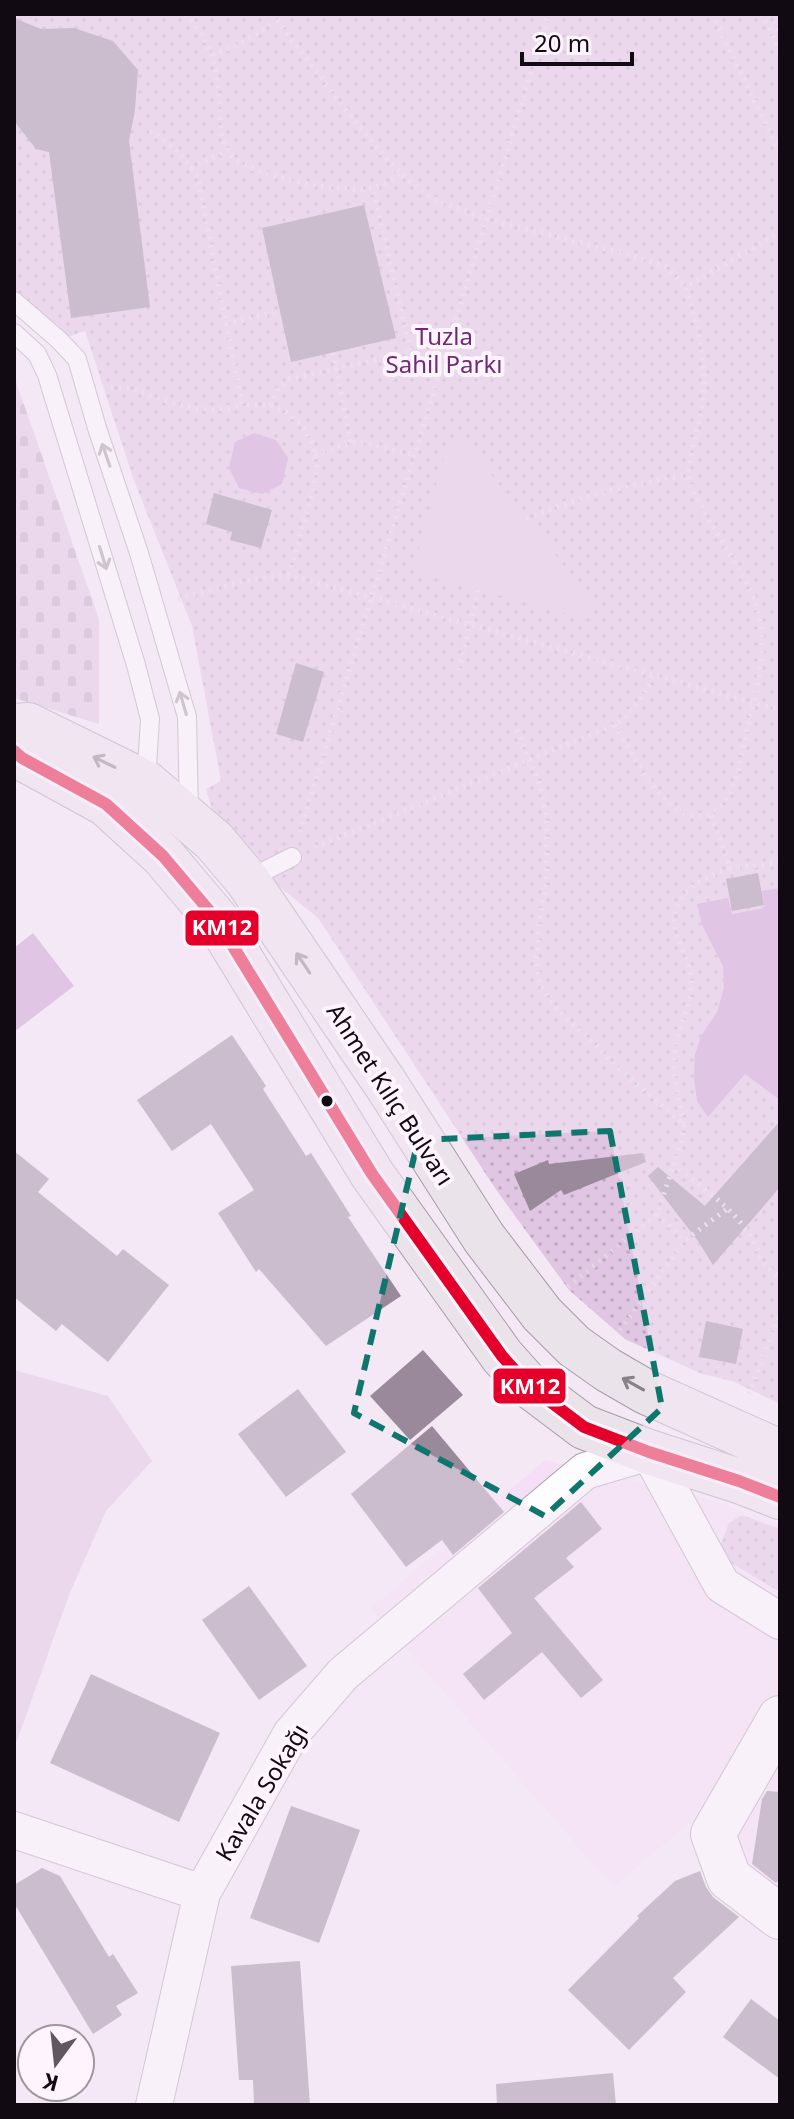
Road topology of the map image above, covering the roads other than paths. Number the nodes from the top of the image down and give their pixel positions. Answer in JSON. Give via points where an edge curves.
{"nodes":[{"id":1,"x":14,"y":301,"type":"edge"},
{"id":2,"x":14,"y":333,"type":"edge"},
{"id":3,"x":14,"y":726,"type":"edge"},
{"id":4,"x":14,"y":751,"type":"edge"},
{"id":5,"x":133,"y":800,"type":"junction"},
{"id":6,"x":176,"y":838,"type":"junction"},
{"id":7,"x":292,"y":857,"type":"road end"},
{"id":8,"x":247,"y":880,"type":"junction"},
{"id":9,"x":671,"y":1402,"type":"junction"},
{"id":10,"x":649,"y":1452,"type":"junction"},
{"id":11,"x":780,"y":1452,"type":"edge"},
{"id":12,"x":780,"y":1497,"type":"edge"},
{"id":13,"x":780,"y":1621,"type":"edge"},
{"id":14,"x":780,"y":1718,"type":"edge"},
{"id":15,"x":14,"y":1830,"type":"edge"},
{"id":16,"x":202,"y":1893,"type":"junction"},
{"id":17,"x":780,"y":1917,"type":"edge"},
{"id":18,"x":154,"y":2105,"type":"edge"}],
"edges":[{"from":6,"to":1,"type":"lane","one_way":true,"via":[[187,717],[155,606],[77,359]]},
{"from":2,"to":5,"type":"lane","one_way":true,"via":[[37,354],[47,375],[150,719]]},
{"from":5,"to":3,"type":"main road","name":"Ahmet Kılıç Bulvarı","one_way":true,"via":[[28,725]]},
{"from":4,"to":5,"type":"main road","name":"Ahmet Kılıç Bulvarı","via":[[106,804]]},
{"from":5,"to":6,"type":"main road","name":"Ahmet Kılıç Bulvarı"},
{"from":6,"to":8,"type":"main road","name":"Ahmet Kılıç Bulvarı","via":[[214,841]]},
{"from":6,"to":10,"type":"main road","name":"Ahmet Kılıç Bulvarı","via":[[217,920],[372,1174],[502,1356],[527,1384],[584,1427]]},
{"from":7,"to":8,"type":"lane"},
{"from":9,"to":8,"type":"main road","name":"Ahmet Kılıç Bulvarı","one_way":true,"via":[[608,1370],[542,1314],[484,1238]]},
{"from":9,"to":10,"type":"street"},
{"from":9,"to":11,"type":"main road","name":"Ahmet Kılıç Bulvarı"},
{"from":10,"to":12,"type":"main road","name":"Ahmet Kılıç Bulvarı"},
{"from":10,"to":13,"type":"street","via":[[722,1585]]},
{"from":10,"to":16,"type":"street","name":"Kavala Sokağı","via":[[585,1471],[343,1674],[291,1734]]},
{"from":14,"to":17,"type":"street","via":[[713,1834],[729,1878]]},
{"from":15,"to":16,"type":"street"},
{"from":16,"to":18,"type":"street","name":"Kavala Sokağı"}]}
